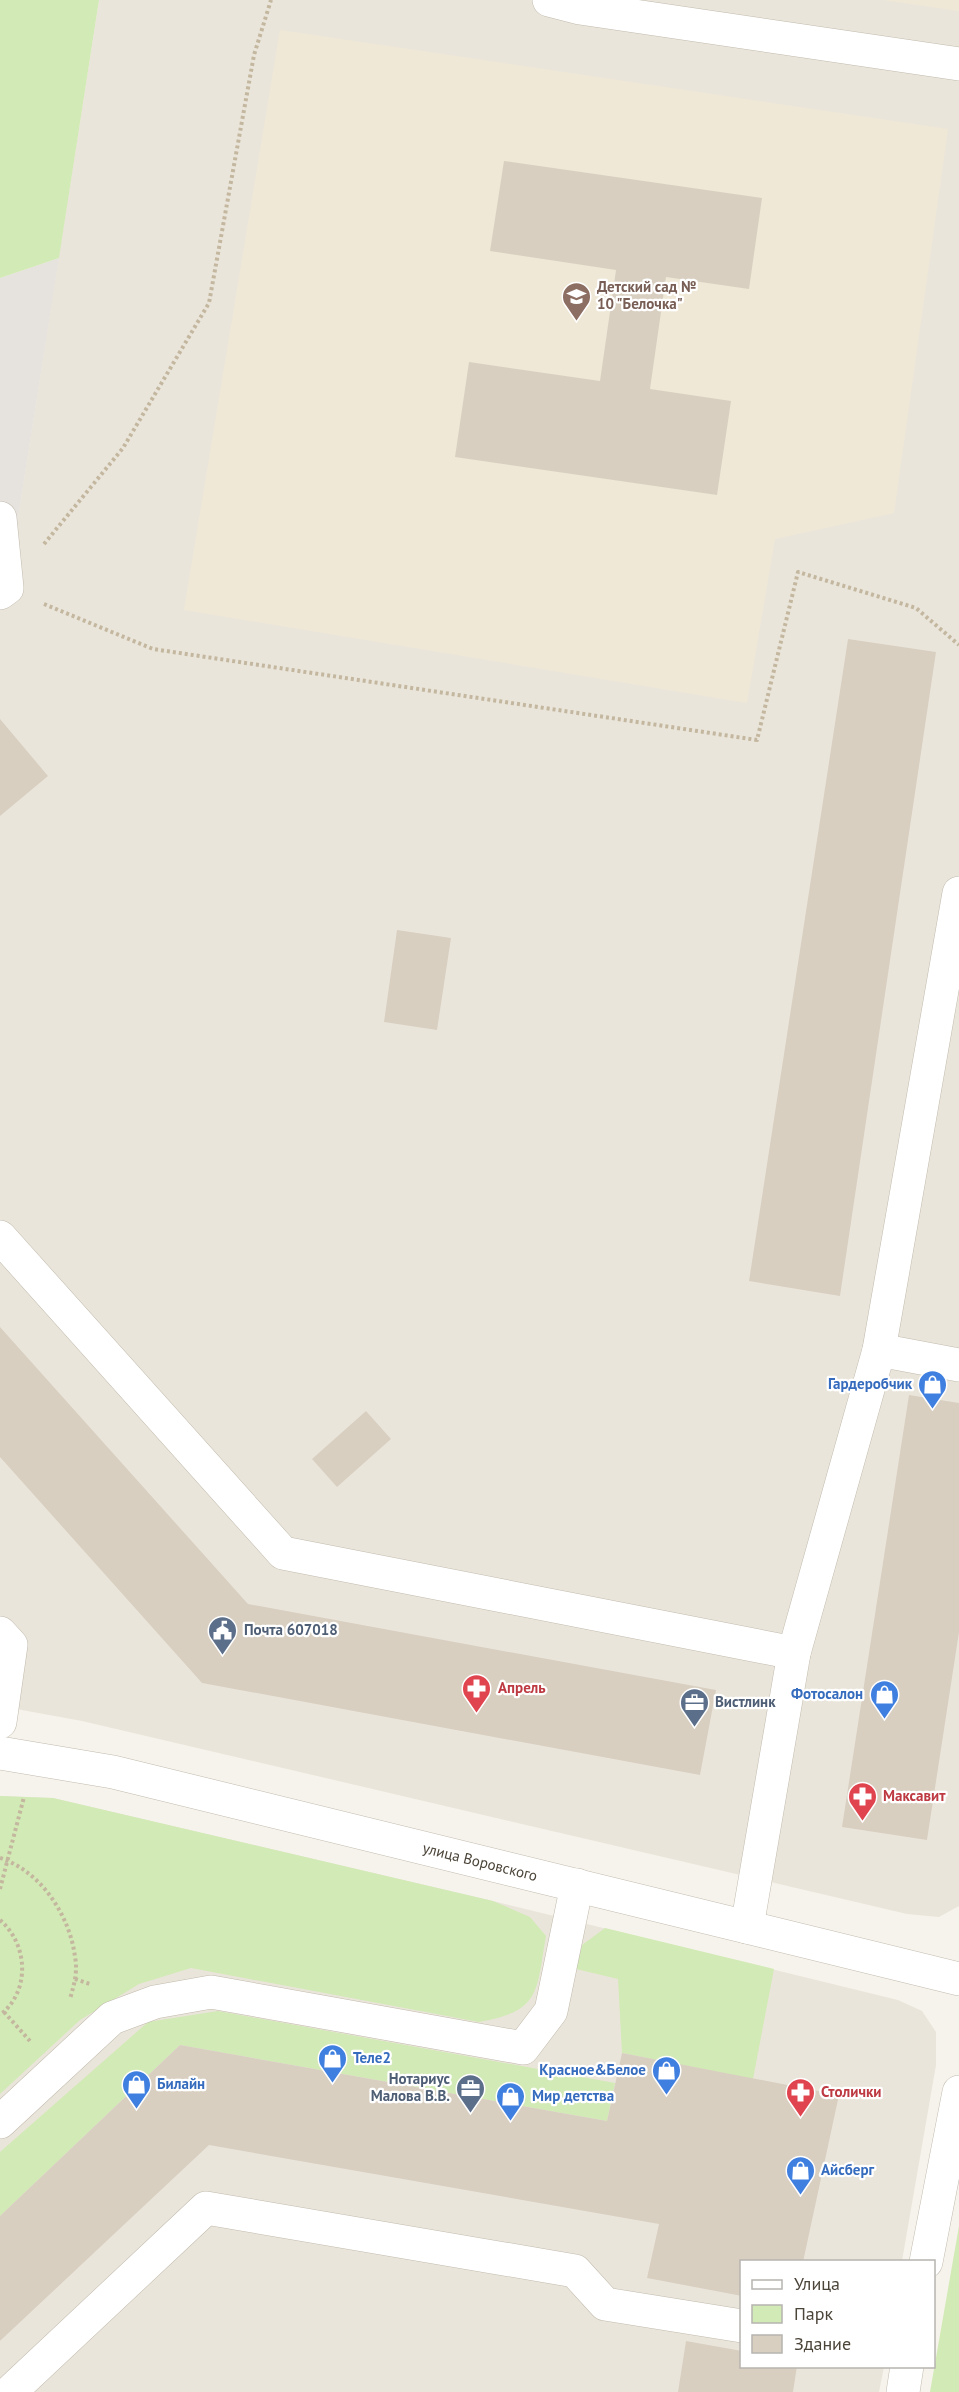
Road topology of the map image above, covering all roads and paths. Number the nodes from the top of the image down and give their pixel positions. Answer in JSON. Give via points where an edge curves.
{"nodes":[{"id":1,"x":271,"y":0,"type":"edge"},
{"id":2,"x":549,"y":0,"type":"edge"},
{"id":3,"x":959,"y":64,"type":"edge"},
{"id":4,"x":0,"y":518,"type":"edge"},
{"id":5,"x":4,"y":591,"type":"edge"},
{"id":6,"x":959,"y":645,"type":"edge"},
{"id":7,"x":959,"y":893,"type":"edge"},
{"id":8,"x":0,"y":1237,"type":"edge"},
{"id":9,"x":879,"y":1350,"type":"junction"},
{"id":10,"x":959,"y":1365,"type":"edge"},
{"id":11,"x":0,"y":1633,"type":"edge"},
{"id":12,"x":794,"y":1653,"type":"junction"},
{"id":13,"x":0,"y":1722,"type":"edge"},
{"id":14,"x":0,"y":1753,"type":"edge"},
{"id":15,"x":24,"y":1796,"type":"dead end"},
{"id":16,"x":0,"y":1858,"type":"edge"},
{"id":17,"x":9,"y":1861,"type":"junction"},
{"id":18,"x":576,"y":1885,"type":"junction"},
{"id":19,"x":0,"y":1889,"type":"edge"},
{"id":20,"x":0,"y":1920,"type":"edge"},
{"id":21,"x":747,"y":1927,"type":"junction"},
{"id":22,"x":959,"y":1979,"type":"edge"},
{"id":23,"x":67,"y":2009,"type":"dead end"},
{"id":24,"x":2,"y":2013,"type":"edge"},
{"id":25,"x":33,"y":2044,"type":"dead end"},
{"id":26,"x":959,"y":2092,"type":"edge"},
{"id":27,"x":0,"y":2122,"type":"edge"},
{"id":28,"x":926,"y":2260,"type":"edge"},
{"id":29,"x":740,"y":2325,"type":"edge"},
{"id":30,"x":907,"y":2368,"type":"edge"},
{"id":31,"x":10,"y":2392,"type":"edge"},
{"id":32,"x":903,"y":2392,"type":"edge"}],
"edges":[{"from":1,"to":5,"type":"path","via":[[255,55],[209,303],[123,448]]},
{"from":2,"to":3,"type":"street","via":[[580,8]]},
{"from":4,"to":5,"type":"street"},
{"from":5,"to":6,"type":"path","via":[[153,649],[757,740],[798,572],[916,608]]},
{"from":7,"to":9,"type":"street"},
{"from":8,"to":12,"type":"street","via":[[283,1553]]},
{"from":9,"to":10,"type":"street"},
{"from":9,"to":12,"type":"street"},
{"from":11,"to":13,"type":"street","via":[[11,1645]]},
{"from":12,"to":21,"type":"street"},
{"from":14,"to":18,"type":"street","name":"улица Воровского","via":[[113,1772]]},
{"from":15,"to":17,"type":"path"},
{"from":16,"to":17,"type":"path"},
{"from":17,"to":19,"type":"path"},
{"from":17,"to":23,"type":"path","via":[[42,1884],[64,1918],[76,1958]]},
{"from":18,"to":21,"type":"street","name":"улица Воровского"},
{"from":18,"to":27,"type":"street","via":[[552,2012],[522,2048],[211,1992],[155,2002],[112,2018]]},
{"from":20,"to":24,"type":"path","via":[[20,1946],[23,1968],[15,1999]]},
{"from":21,"to":22,"type":"street","name":"улица Воровского"},
{"from":24,"to":25,"type":"path"},
{"from":26,"to":28,"type":"street"},
{"from":29,"to":31,"type":"street","via":[[605,2304],[575,2271],[206,2208]]},
{"from":30,"to":32,"type":"street"}]}
